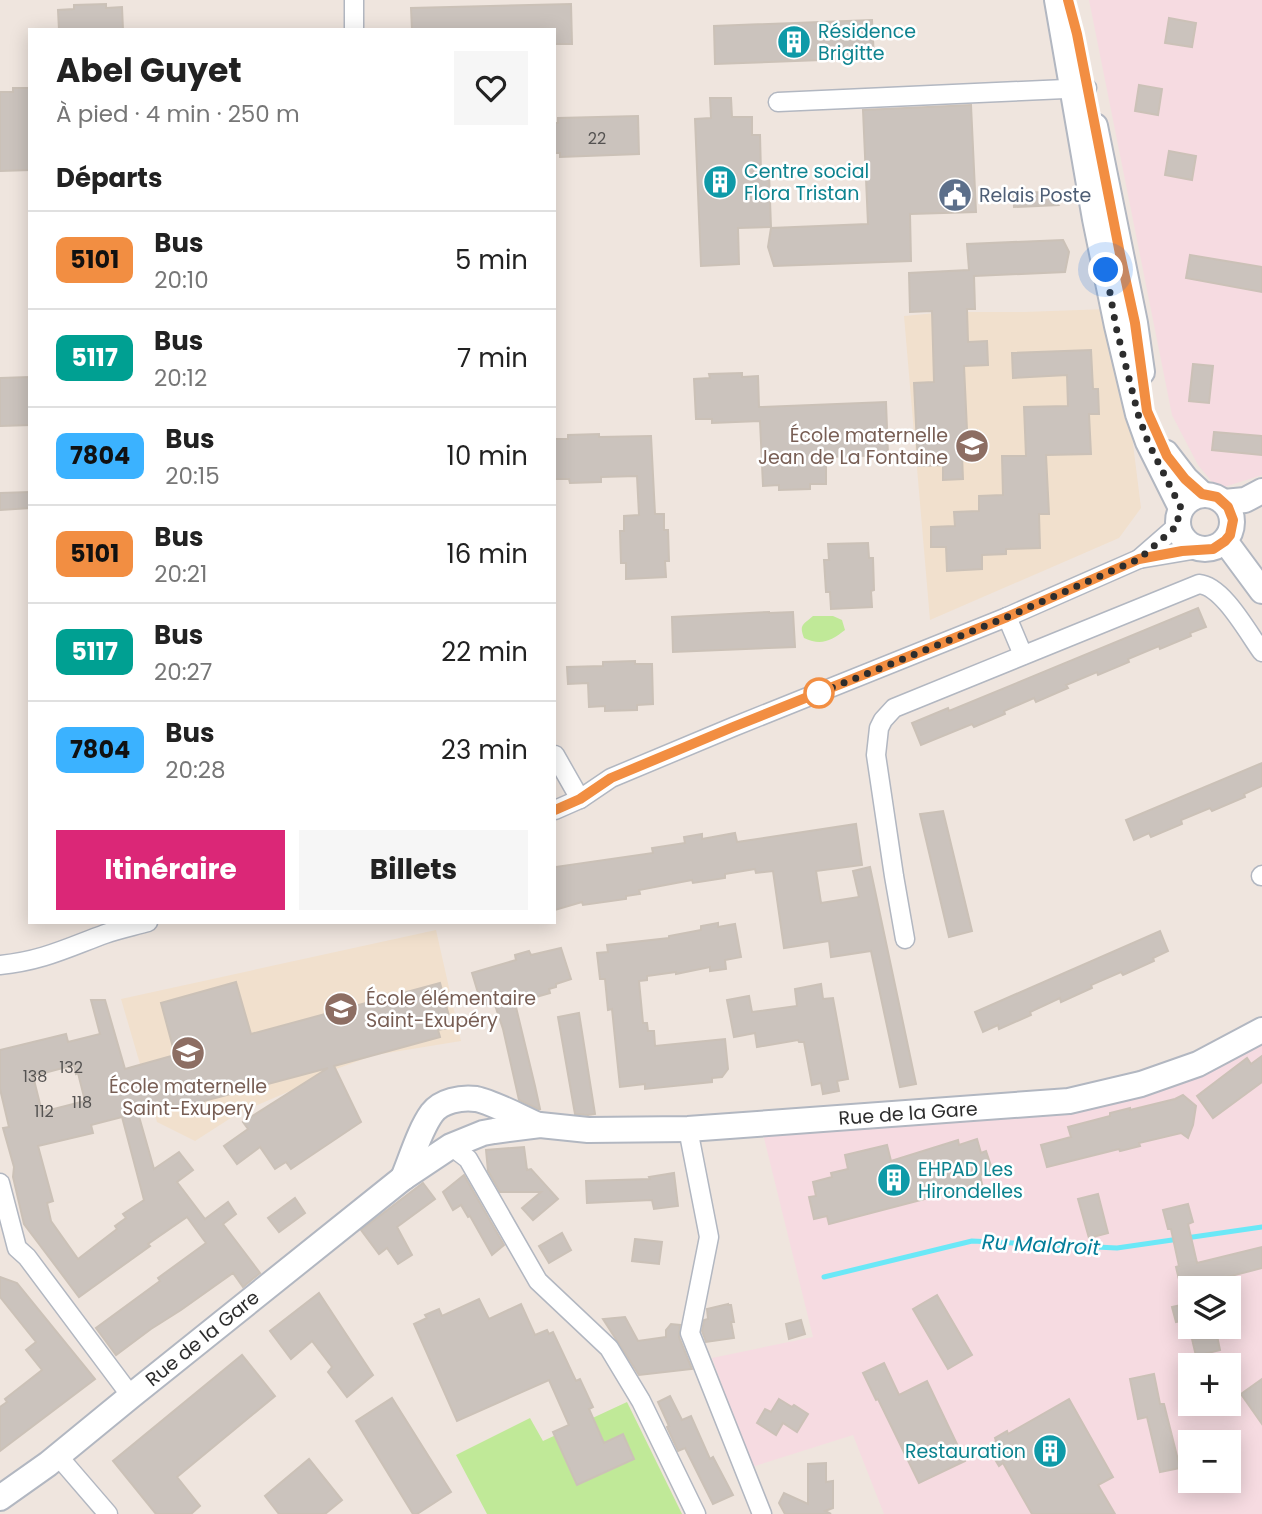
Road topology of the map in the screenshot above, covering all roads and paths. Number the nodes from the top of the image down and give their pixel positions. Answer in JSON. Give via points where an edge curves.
{"nodes":[{"id":1,"x":354,"y":0,"type":"edge"},
{"id":2,"x":1057,"y":0,"type":"edge"},
{"id":3,"x":1068,"y":0,"type":"edge"},
{"id":4,"x":354,"y":28,"type":"edge"},
{"id":5,"x":1079,"y":89,"type":"junction"},
{"id":6,"x":778,"y":102,"type":"dead end"},
{"id":7,"x":1232,"y":508,"type":"edge"},
{"id":8,"x":1180,"y":516,"type":"junction"},
{"id":9,"x":1199,"y":549,"type":"junction"},
{"id":10,"x":1139,"y":559,"type":"junction"},
{"id":11,"x":1262,"y":592,"type":"edge"},
{"id":12,"x":1007,"y":617,"type":"junction"},
{"id":13,"x":1262,"y":652,"type":"edge"},
{"id":14,"x":1024,"y":655,"type":"junction"},
{"id":15,"x":556,"y":757,"type":"edge"},
{"id":16,"x":580,"y":799,"type":"junction"},
{"id":17,"x":556,"y":810,"type":"edge"},
{"id":18,"x":141,"y":924,"type":"edge"},
{"id":19,"x":905,"y":939,"type":"dead end"},
{"id":20,"x":0,"y":965,"type":"edge"},
{"id":21,"x":1262,"y":1030,"type":"edge"},
{"id":22,"x":492,"y":1105,"type":"junction"},
{"id":23,"x":540,"y":1125,"type":"junction"},
{"id":24,"x":688,"y":1129,"type":"junction"},
{"id":25,"x":494,"y":1131,"type":"junction"},
{"id":26,"x":420,"y":1136,"type":"junction"},
{"id":27,"x":451,"y":1146,"type":"junction"},
{"id":28,"x":403,"y":1178,"type":"junction"},
{"id":29,"x":0,"y":1183,"type":"edge"},
{"id":30,"x":8,"y":1248,"type":"edge"},
{"id":31,"x":131,"y":1396,"type":"junction"},
{"id":32,"x":58,"y":1456,"type":"junction"},
{"id":33,"x":0,"y":1498,"type":"edge"},
{"id":34,"x":108,"y":1514,"type":"edge"},
{"id":35,"x":696,"y":1514,"type":"edge"},
{"id":36,"x":762,"y":1514,"type":"edge"}],
"edges":[{"from":1,"to":4,"type":"street"},
{"from":2,"to":5,"type":"street"},
{"from":3,"to":5,"type":"street","via":[[1077,34]]},
{"from":5,"to":6,"type":"street"},
{"from":5,"to":7,"type":"street","via":[[1135,323],[1147,411],[1167,456],[1185,479]]},
{"from":5,"to":8,"type":"street","via":[[1116,327],[1138,414]]},
{"from":7,"to":8,"type":"street","via":[[1194,496]]},
{"from":7,"to":9,"type":"street","via":[[1213,549]]},
{"from":7,"to":11,"type":"street"},
{"from":8,"to":9,"type":"street","via":[[1184,540]]},
{"from":8,"to":10,"type":"street"},
{"from":9,"to":10,"type":"street"},
{"from":10,"to":12,"type":"street"},
{"from":12,"to":14,"type":"street"},
{"from":12,"to":16,"type":"street","via":[[611,778]]},
{"from":13,"to":14,"type":"street","via":[[1218,593],[1199,584]]},
{"from":14,"to":19,"type":"street","via":[[894,708],[879,728],[876,755]]},
{"from":15,"to":16,"type":"street"},
{"from":16,"to":17,"type":"street"},
{"from":18,"to":20,"type":"street","via":[[37,960]]},
{"from":21,"to":24,"type":"street","name":"Rue de la Gare","via":[[1198,1064],[1141,1084],[1069,1101]]},
{"from":22,"to":23,"type":"street","name":"Rue de la Gare"},
{"from":22,"to":25,"type":"street"},
{"from":22,"to":26,"type":"street","name":"Rue de la Gare","via":[[477,1099],[444,1103],[432,1113]]},
{"from":23,"to":24,"type":"street","name":"Rue de la Gare"},
{"from":23,"to":25,"type":"street","name":"Rue de la Gare"},
{"from":24,"to":36,"type":"street","via":[[709,1237],[690,1333]]},
{"from":25,"to":27,"type":"street","name":"Rue de la Gare"},
{"from":26,"to":27,"type":"street"},
{"from":26,"to":28,"type":"street","name":"Rue de la Gare"},
{"from":27,"to":28,"type":"street","name":"Rue de la Gare"},
{"from":27,"to":35,"type":"street","via":[[468,1159],[538,1281],[609,1348],[641,1401]]},
{"from":28,"to":31,"type":"street","name":"Rue de la Gare"},
{"from":29,"to":30,"type":"street"},
{"from":30,"to":31,"type":"street","via":[[27,1257]]},
{"from":31,"to":32,"type":"street","name":"Rue de la Gare"},
{"from":32,"to":33,"type":"street","name":"Rue de la Gare"},
{"from":32,"to":34,"type":"street"}]}
